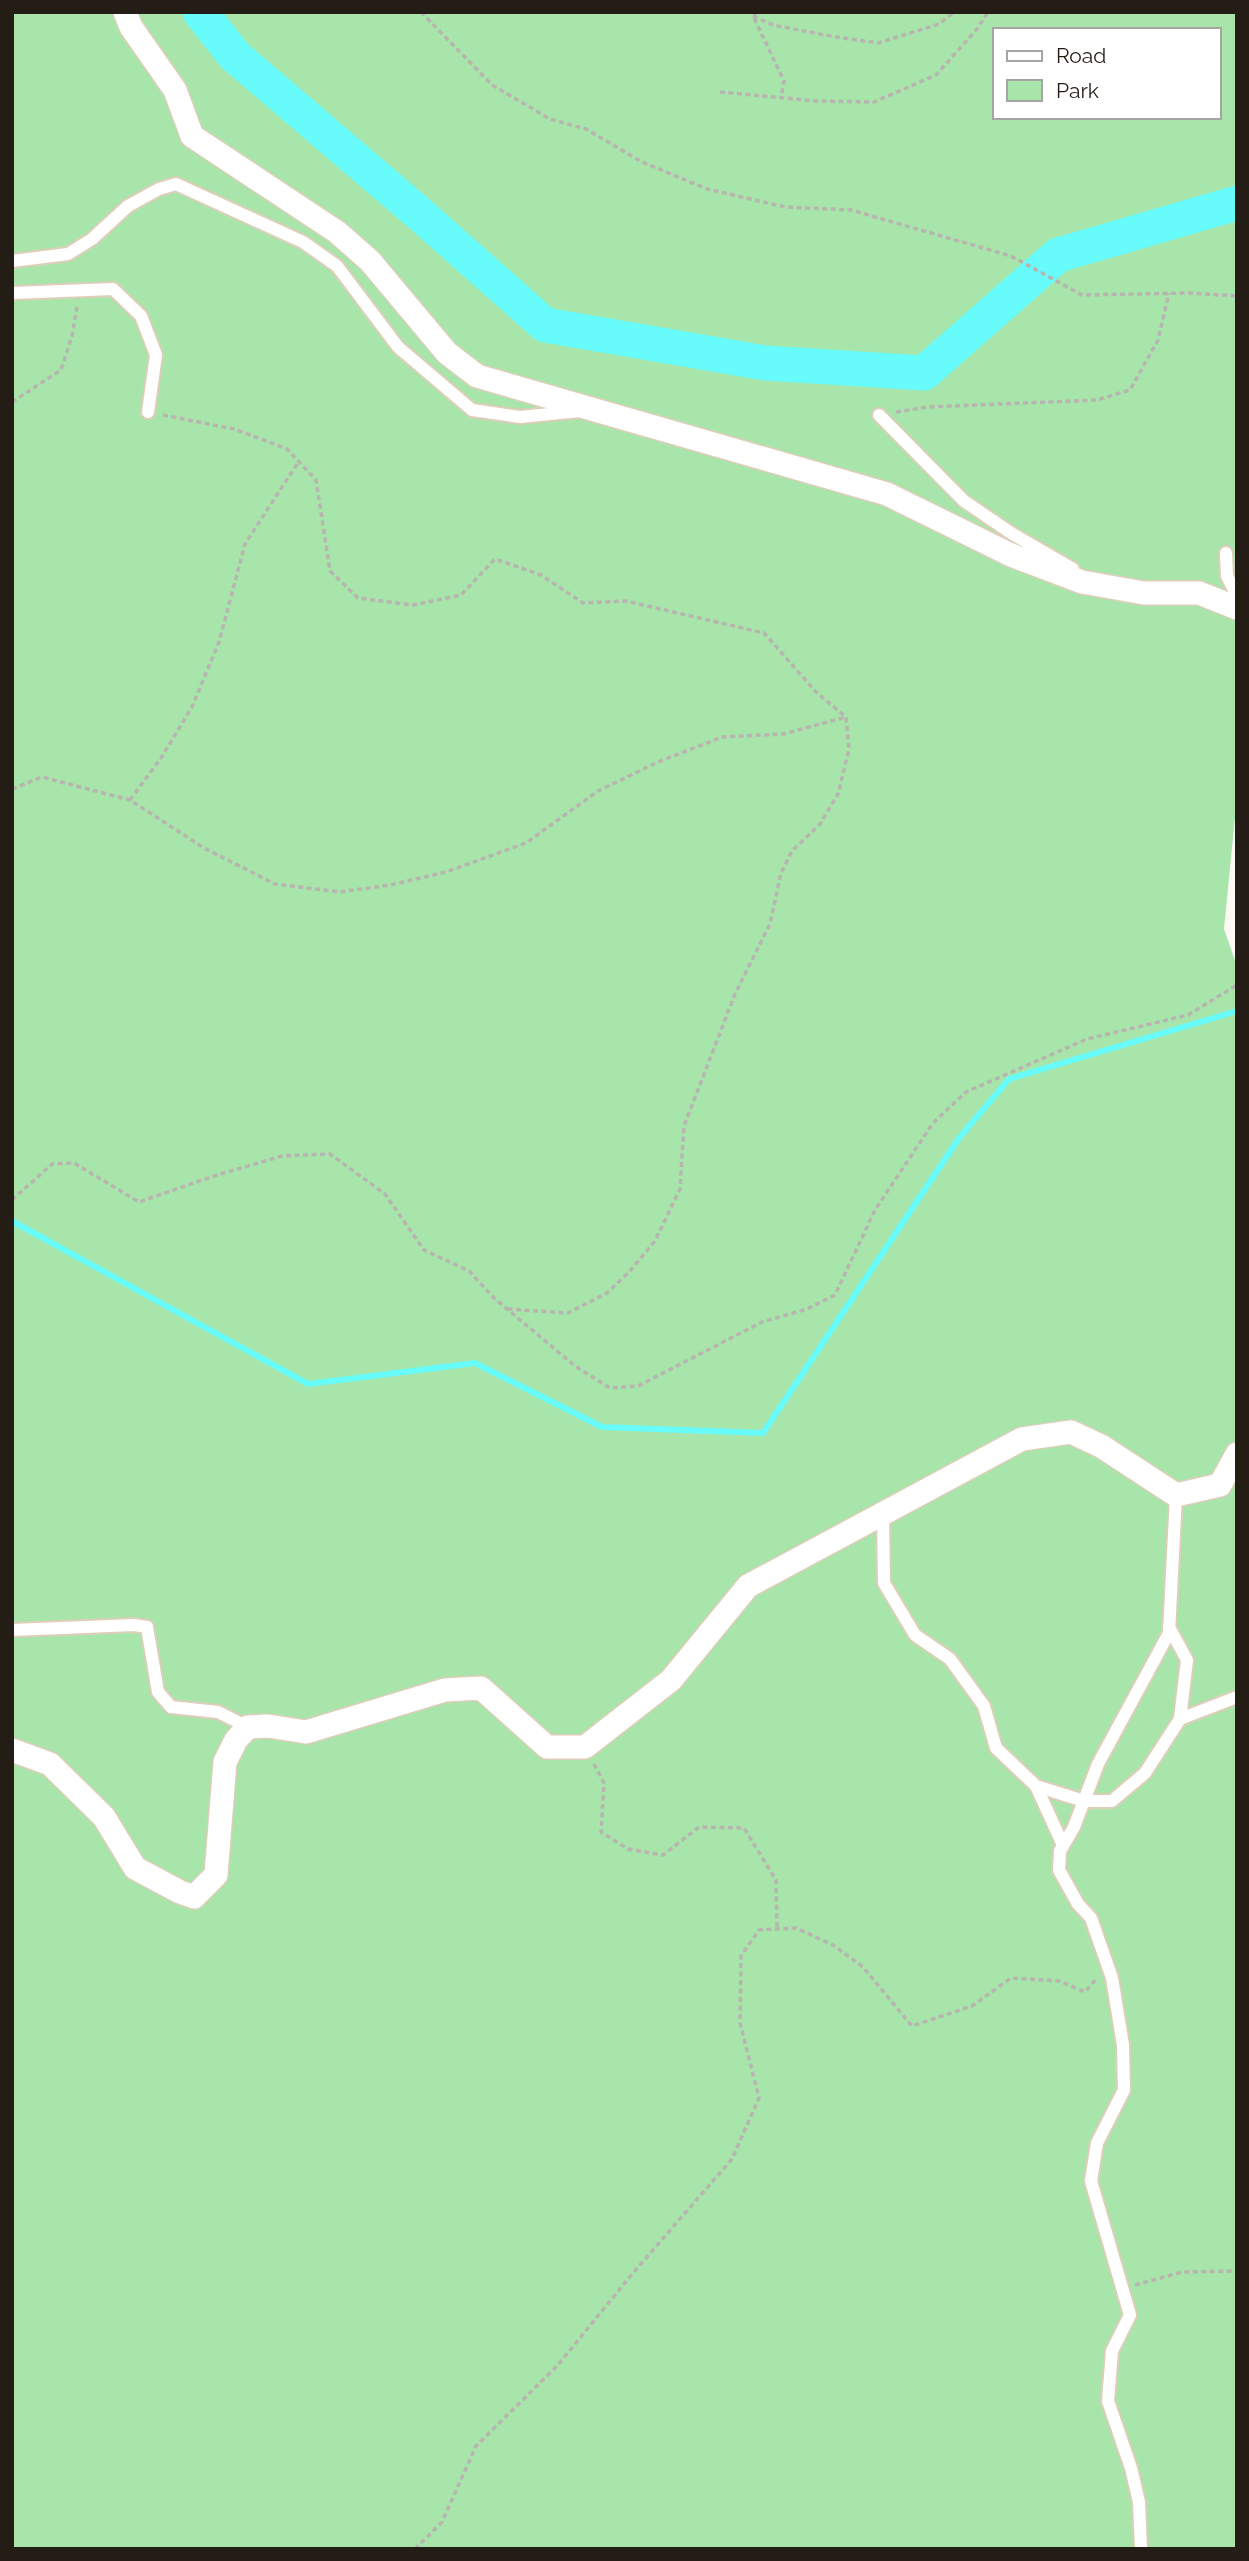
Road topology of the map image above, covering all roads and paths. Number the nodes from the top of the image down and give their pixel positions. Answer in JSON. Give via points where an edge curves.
{"nodes":[{"id":1,"x":125,"y":12,"type":"edge"},
{"id":2,"x":421,"y":12,"type":"edge"},
{"id":3,"x":954,"y":12,"type":"edge"},
{"id":4,"x":988,"y":12,"type":"edge"},
{"id":5,"x":755,"y":14,"type":"edge"},
{"id":6,"x":720,"y":92,"type":"dead end"},
{"id":7,"x":780,"y":97,"type":"junction"},
{"id":8,"x":12,"y":261,"type":"edge"},
{"id":9,"x":80,"y":290,"type":"junction"},
{"id":10,"x":12,"y":293,"type":"edge"},
{"id":11,"x":1169,"y":293,"type":"junction"},
{"id":12,"x":1237,"y":296,"type":"edge"},
{"id":13,"x":12,"y":402,"type":"edge"},
{"id":14,"x":594,"y":410,"type":"junction"},
{"id":15,"x":148,"y":412,"type":"joint"},
{"id":16,"x":879,"y":415,"type":"joint"},
{"id":17,"x":299,"y":461,"type":"junction"},
{"id":18,"x":1226,"y":553,"type":"dead end"},
{"id":19,"x":1101,"y":585,"type":"junction"},
{"id":20,"x":1237,"y":596,"type":"edge"},
{"id":21,"x":1237,"y":608,"type":"edge"},
{"id":22,"x":846,"y":717,"type":"junction"},
{"id":23,"x":12,"y":789,"type":"edge"},
{"id":24,"x":130,"y":800,"type":"junction"},
{"id":25,"x":1237,"y":985,"type":"edge"},
{"id":26,"x":12,"y":1200,"type":"edge"},
{"id":27,"x":507,"y":1309,"type":"junction"},
{"id":28,"x":1236,"y":1455,"type":"edge"},
{"id":29,"x":1176,"y":1495,"type":"junction"},
{"id":30,"x":883,"y":1514,"type":"junction"},
{"id":31,"x":1169,"y":1627,"type":"junction"},
{"id":32,"x":12,"y":1630,"type":"edge"},
{"id":33,"x":1237,"y":1697,"type":"edge"},
{"id":34,"x":1180,"y":1719,"type":"junction"},
{"id":35,"x":248,"y":1727,"type":"junction"},
{"id":36,"x":585,"y":1747,"type":"junction"},
{"id":37,"x":12,"y":1750,"type":"edge"},
{"id":38,"x":1036,"y":1786,"type":"junction"},
{"id":39,"x":1084,"y":1801,"type":"junction"},
{"id":40,"x":1063,"y":1845,"type":"junction"},
{"id":41,"x":777,"y":1929,"type":"junction"},
{"id":42,"x":1107,"y":1964,"type":"junction"},
{"id":43,"x":1237,"y":2271,"type":"edge"},
{"id":44,"x":1123,"y":2288,"type":"junction"},
{"id":45,"x":415,"y":2549,"type":"edge"},
{"id":46,"x":1141,"y":2549,"type":"edge"}],
"edges":[{"from":1,"to":14,"type":"street","via":[[175,90],[191,136],[337,232],[370,261],[447,354],[477,376]]},
{"from":2,"to":11,"type":"path","via":[[492,85],[550,119],[586,129],[642,162],[707,189],[785,207],[852,210],[1010,256],[1082,295]]},
{"from":3,"to":5,"type":"path","via":[[939,24],[878,43],[773,25]]},
{"from":4,"to":7,"type":"path","via":[[936,75],[874,102]]},
{"from":5,"to":7,"type":"path","via":[[784,81]]},
{"from":6,"to":7,"type":"path"},
{"from":8,"to":14,"type":"lane","via":[[68,254],[128,206],[176,184],[303,242],[337,267],[398,347],[472,410],[520,417]]},
{"from":9,"to":10,"type":"lane"},
{"from":9,"to":13,"type":"path","via":[[61,370]]},
{"from":9,"to":15,"type":"lane","via":[[113,289],[141,316],[156,355]]},
{"from":11,"to":12,"type":"path"},
{"from":11,"to":16,"type":"path","via":[[1158,340],[1130,390],[1097,400],[928,407]]},
{"from":14,"to":19,"type":"street","via":[[887,494],[1011,555]]},
{"from":15,"to":17,"type":"path","via":[[233,429],[288,449]]},
{"from":16,"to":19,"type":"lane","via":[[964,501]]},
{"from":17,"to":22,"type":"path","via":[[316,480],[330,571],[358,598],[414,605],[461,595],[495,559],[541,575],[583,603],[626,601],[764,634],[817,693]]},
{"from":17,"to":24,"type":"path","via":[[245,544],[219,642],[192,707]]},
{"from":18,"to":20,"type":"lane","via":[[1227,576]]},
{"from":19,"to":21,"type":"street","via":[[1144,593],[1199,593]]},
{"from":22,"to":24,"type":"path","via":[[783,733],[722,737],[598,790],[526,843],[446,872],[340,892],[275,884],[204,848]]},
{"from":22,"to":27,"type":"path","via":[[849,749],[838,794],[820,824],[792,851],[781,873],[769,924],[735,994],[684,1126],[680,1189],[655,1241],[607,1293],[568,1313]]},
{"from":23,"to":24,"type":"path","via":[[42,778]]},
{"from":25,"to":27,"type":"path","via":[[1188,1015],[1087,1039],[966,1092],[933,1123],[876,1210],[835,1295],[762,1322],[638,1386],[610,1388],[575,1366]]},
{"from":26,"to":27,"type":"path","via":[[52,1164],[74,1163],[139,1202],[282,1156],[330,1154],[385,1194],[424,1250],[469,1271]]},
{"from":28,"to":29,"type":"street","via":[[1220,1485]]},
{"from":29,"to":30,"type":"street","via":[[1071,1432],[1022,1439]]},
{"from":29,"to":31,"type":"lane"},
{"from":30,"to":36,"type":"street","via":[[748,1586],[671,1680]]},
{"from":30,"to":38,"type":"lane","via":[[884,1583],[915,1635],[950,1659],[984,1706],[996,1748]]},
{"from":31,"to":34,"type":"lane","via":[[1187,1660]]},
{"from":31,"to":39,"type":"lane","via":[[1098,1764]]},
{"from":32,"to":35,"type":"lane","via":[[147,1627],[158,1692],[172,1707],[218,1712]]},
{"from":33,"to":34,"type":"lane"},
{"from":34,"to":39,"type":"lane","via":[[1144,1773],[1112,1801]]},
{"from":35,"to":36,"type":"street","via":[[306,1732],[445,1690],[481,1688],[547,1747]]},
{"from":35,"to":37,"type":"street","via":[[225,1762],[216,1875],[194,1897],[135,1868],[104,1817],[50,1764]]},
{"from":36,"to":41,"type":"path","via":[[604,1783],[601,1832],[628,1849],[663,1854],[699,1827],[744,1828],[776,1880]]},
{"from":38,"to":39,"type":"lane"},
{"from":38,"to":40,"type":"lane"},
{"from":39,"to":40,"type":"lane"},
{"from":40,"to":42,"type":"lane","via":[[1059,1870],[1077,1904],[1091,1918]]},
{"from":41,"to":42,"type":"path","via":[[796,1927],[833,1945],[863,1967],[912,2026],[972,2006],[1011,1978],[1059,1981],[1085,1992]]},
{"from":41,"to":45,"type":"path","via":[[759,1930],[741,1956],[740,2023],[759,2098],[732,2159],[557,2366],[476,2446],[442,2522]]},
{"from":42,"to":44,"type":"lane","via":[[1123,2045],[1124,2090],[1097,2143],[1091,2180]]},
{"from":43,"to":44,"type":"path","via":[[1182,2272]]},
{"from":44,"to":46,"type":"lane","via":[[1130,2315],[1112,2351],[1108,2401],[1139,2502]]}]}
